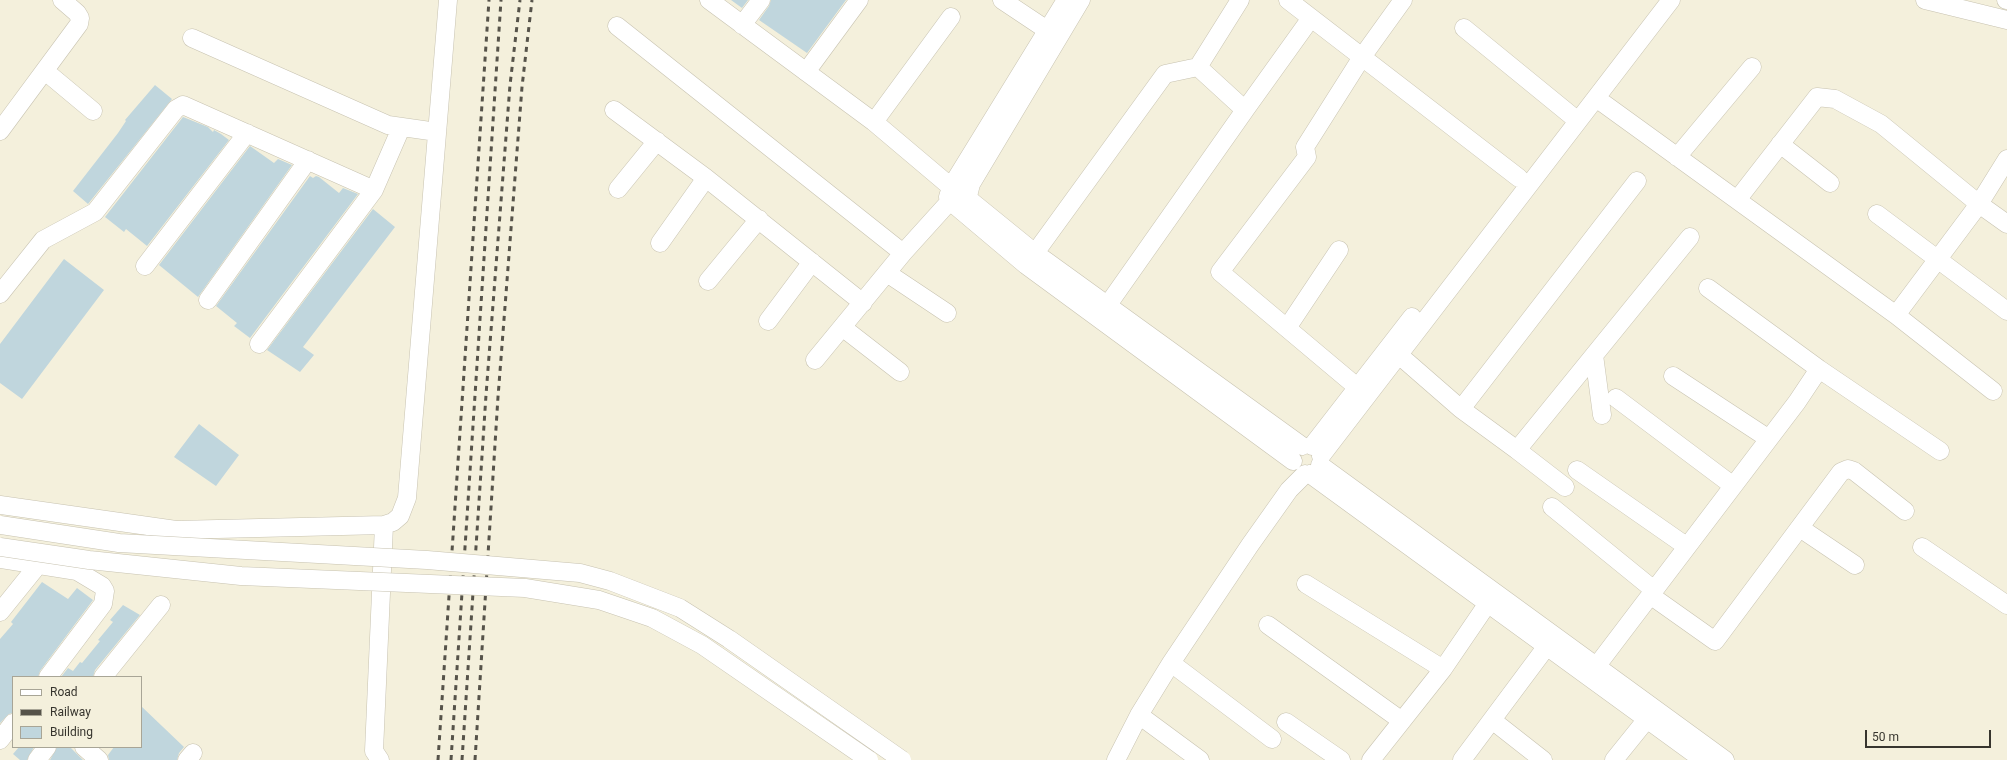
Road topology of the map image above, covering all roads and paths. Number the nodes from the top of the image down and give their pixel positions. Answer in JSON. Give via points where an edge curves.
{"nodes":[{"id":1,"x":62,"y":0,"type":"edge"},
{"id":2,"x":448,"y":0,"type":"edge"},
{"id":3,"x":709,"y":0,"type":"edge"},
{"id":4,"x":761,"y":0,"type":"edge"},
{"id":5,"x":859,"y":0,"type":"edge"},
{"id":6,"x":1002,"y":0,"type":"edge"},
{"id":7,"x":1066,"y":0,"type":"edge"},
{"id":8,"x":1081,"y":0,"type":"edge"},
{"id":9,"x":1240,"y":0,"type":"edge"},
{"id":10,"x":1288,"y":0,"type":"edge"},
{"id":11,"x":1403,"y":0,"type":"edge"},
{"id":12,"x":1657,"y":0,"type":"edge"},
{"id":13,"x":1671,"y":0,"type":"edge"},
{"id":14,"x":1925,"y":0,"type":"edge"},
{"id":15,"x":1311,"y":11,"type":"edge"},
{"id":16,"x":952,"y":17,"type":"dead end"},
{"id":17,"x":2007,"y":20,"type":"edge"},
{"id":18,"x":742,"y":25,"type":"junction"},
{"id":19,"x":617,"y":26,"type":"dead end"},
{"id":20,"x":1464,"y":28,"type":"dead end"},
{"id":21,"x":1052,"y":34,"type":"junction"},
{"id":22,"x":192,"y":38,"type":"dead end"},
{"id":23,"x":1362,"y":57,"type":"junction"},
{"id":24,"x":1198,"y":67,"type":"junction"},
{"id":25,"x":1752,"y":67,"type":"dead end"},
{"id":26,"x":45,"y":71,"type":"junction"},
{"id":27,"x":806,"y":72,"type":"junction"},
{"id":28,"x":1596,"y":98,"type":"junction"},
{"id":29,"x":614,"y":110,"type":"dead end"},
{"id":30,"x":1245,"y":110,"type":"junction"},
{"id":31,"x":93,"y":111,"type":"dead end"},
{"id":32,"x":1573,"y":118,"type":"junction"},
{"id":33,"x":3,"y":122,"type":"edge"},
{"id":34,"x":874,"y":122,"type":"junction"},
{"id":35,"x":401,"y":128,"type":"junction"},
{"id":36,"x":437,"y":132,"type":"junction"},
{"id":37,"x":247,"y":133,"type":"junction"},
{"id":38,"x":657,"y":141,"type":"junction"},
{"id":39,"x":1780,"y":144,"type":"junction"},
{"id":40,"x":1677,"y":157,"type":"junction"},
{"id":41,"x":2007,"y":159,"type":"edge"},
{"id":42,"x":308,"y":160,"type":"junction"},
{"id":43,"x":706,"y":178,"type":"junction"},
{"id":44,"x":1519,"y":178,"type":"junction"},
{"id":45,"x":1637,"y":180,"type":"dead end"},
{"id":46,"x":1830,"y":183,"type":"dead end"},
{"id":47,"x":618,"y":188,"type":"dead end"},
{"id":48,"x":374,"y":190,"type":"junction"},
{"id":49,"x":956,"y":193,"type":"junction"},
{"id":50,"x":1737,"y":200,"type":"junction"},
{"id":51,"x":1979,"y":204,"type":"junction"},
{"id":52,"x":1877,"y":214,"type":"dead end"},
{"id":53,"x":759,"y":220,"type":"junction"},
{"id":54,"x":2007,"y":224,"type":"edge"},
{"id":55,"x":1690,"y":237,"type":"dead end"},
{"id":56,"x":660,"y":243,"type":"dead end"},
{"id":57,"x":1340,"y":250,"type":"dead end"},
{"id":58,"x":903,"y":253,"type":"junction"},
{"id":59,"x":1035,"y":253,"type":"junction"},
{"id":60,"x":1938,"y":260,"type":"junction"},
{"id":61,"x":812,"y":262,"type":"junction"},
{"id":62,"x":145,"y":266,"type":"dead end"},
{"id":63,"x":887,"y":272,"type":"junction"},
{"id":64,"x":708,"y":281,"type":"dead end"},
{"id":65,"x":1708,"y":288,"type":"dead end"},
{"id":66,"x":0,"y":294,"type":"edge"},
{"id":67,"x":208,"y":300,"type":"dead end"},
{"id":68,"x":863,"y":303,"type":"junction"},
{"id":69,"x":1107,"y":306,"type":"junction"},
{"id":70,"x":2007,"y":311,"type":"edge"},
{"id":71,"x":947,"y":313,"type":"dead end"},
{"id":72,"x":1896,"y":316,"type":"junction"},
{"id":73,"x":768,"y":321,"type":"dead end"},
{"id":74,"x":842,"y":327,"type":"junction"},
{"id":75,"x":1287,"y":328,"type":"junction"},
{"id":76,"x":259,"y":344,"type":"dead end"},
{"id":77,"x":1398,"y":355,"type":"junction"},
{"id":78,"x":1594,"y":355,"type":"junction"},
{"id":79,"x":815,"y":360,"type":"dead end"},
{"id":80,"x":1819,"y":369,"type":"junction"},
{"id":81,"x":900,"y":372,"type":"dead end"},
{"id":82,"x":1673,"y":376,"type":"dead end"},
{"id":83,"x":1357,"y":387,"type":"junction"},
{"id":84,"x":1993,"y":390,"type":"dead end"},
{"id":85,"x":1616,"y":398,"type":"dead end"},
{"id":86,"x":1461,"y":409,"type":"junction"},
{"id":87,"x":1602,"y":415,"type":"dead end"},
{"id":88,"x":1769,"y":439,"type":"junction"},
{"id":89,"x":1517,"y":450,"type":"junction"},
{"id":90,"x":1940,"y":451,"type":"dead end"},
{"id":91,"x":1307,"y":461,"type":"junction"},
{"id":92,"x":1577,"y":470,"type":"dead end"},
{"id":93,"x":1732,"y":486,"type":"junction"},
{"id":94,"x":1565,"y":487,"type":"dead end"},
{"id":95,"x":0,"y":505,"type":"edge"},
{"id":96,"x":1552,"y":507,"type":"dead end"},
{"id":97,"x":1905,"y":512,"type":"dead end"},
{"id":98,"x":0,"y":525,"type":"edge"},
{"id":99,"x":384,"y":525,"type":"junction"},
{"id":100,"x":1800,"y":528,"type":"junction"},
{"id":101,"x":1686,"y":546,"type":"junction"},
{"id":102,"x":0,"y":547,"type":"edge"},
{"id":103,"x":1922,"y":547,"type":"dead end"},
{"id":104,"x":0,"y":559,"type":"edge"},
{"id":105,"x":38,"y":565,"type":"junction"},
{"id":106,"x":1855,"y":565,"type":"dead end"},
{"id":107,"x":1306,"y":584,"type":"dead end"},
{"id":108,"x":1652,"y":593,"type":"junction"},
{"id":109,"x":1488,"y":603,"type":"junction"},
{"id":110,"x":161,"y":605,"type":"dead end"},
{"id":111,"x":2007,"y":605,"type":"edge"},
{"id":112,"x":0,"y":612,"type":"edge"},
{"id":113,"x":1268,"y":625,"type":"dead end"},
{"id":114,"x":1547,"y":646,"type":"junction"},
{"id":115,"x":1170,"y":663,"type":"junction"},
{"id":116,"x":1443,"y":670,"type":"junction"},
{"id":117,"x":1593,"y":672,"type":"junction"},
{"id":118,"x":49,"y":676,"type":"edge"},
{"id":119,"x":104,"y":676,"type":"edge"},
{"id":120,"x":1139,"y":715,"type":"junction"},
{"id":121,"x":1647,"y":719,"type":"junction"},
{"id":122,"x":1492,"y":720,"type":"junction"},
{"id":123,"x":1402,"y":721,"type":"junction"},
{"id":124,"x":1286,"y":722,"type":"dead end"},
{"id":125,"x":12,"y":724,"type":"edge"},
{"id":126,"x":1272,"y":739,"type":"dead end"},
{"id":127,"x":0,"y":740,"type":"edge"},
{"id":128,"x":46,"y":748,"type":"edge"},
{"id":129,"x":37,"y":760,"type":"edge"},
{"id":130,"x":380,"y":760,"type":"edge"},
{"id":131,"x":869,"y":760,"type":"edge"},
{"id":132,"x":902,"y":760,"type":"edge"},
{"id":133,"x":1116,"y":760,"type":"edge"},
{"id":134,"x":1200,"y":760,"type":"edge"},
{"id":135,"x":1341,"y":760,"type":"edge"},
{"id":136,"x":1371,"y":760,"type":"edge"},
{"id":137,"x":1462,"y":760,"type":"edge"},
{"id":138,"x":1543,"y":760,"type":"edge"},
{"id":139,"x":1614,"y":760,"type":"edge"},
{"id":140,"x":1703,"y":760,"type":"edge"},
{"id":141,"x":1725,"y":760,"type":"edge"}],
"edges":[{"from":1,"to":26,"type":"street","via":[[77,13],[80,18],[79,24]]},
{"from":2,"to":36,"type":"street"},
{"from":3,"to":18,"type":"street"},
{"from":4,"to":18,"type":"street"},
{"from":5,"to":27,"type":"street"},
{"from":6,"to":21,"type":"street"},
{"from":7,"to":21,"type":"street"},
{"from":8,"to":21,"type":"street"},
{"from":9,"to":24,"type":"street"},
{"from":10,"to":15,"type":"street"},
{"from":11,"to":23,"type":"street"},
{"from":12,"to":32,"type":"street"},
{"from":13,"to":28,"type":"street"},
{"from":14,"to":17,"type":"street"},
{"from":15,"to":23,"type":"street"},
{"from":15,"to":30,"type":"street"},
{"from":16,"to":34,"type":"street"},
{"from":18,"to":27,"type":"street"},
{"from":19,"to":58,"type":"street"},
{"from":20,"to":32,"type":"street"},
{"from":21,"to":49,"type":"street"},
{"from":22,"to":35,"type":"street","via":[[388,125]]},
{"from":23,"to":44,"type":"street"},
{"from":23,"to":75,"type":"street","via":[[1304,147],[1307,157],[1220,272]]},
{"from":24,"to":30,"type":"street"},
{"from":24,"to":59,"type":"street","via":[[1165,74]]},
{"from":25,"to":40,"type":"street"},
{"from":26,"to":31,"type":"street"},
{"from":26,"to":33,"type":"street"},
{"from":27,"to":34,"type":"street"},
{"from":28,"to":32,"type":"street"},
{"from":28,"to":40,"type":"street"},
{"from":29,"to":38,"type":"street"},
{"from":30,"to":69,"type":"street"},
{"from":32,"to":44,"type":"street"},
{"from":32,"to":77,"type":"street"},
{"from":34,"to":49,"type":"street"},
{"from":35,"to":36,"type":"street"},
{"from":35,"to":48,"type":"street"},
{"from":36,"to":99,"type":"street","via":[[407,498],[400,516]]},
{"from":37,"to":42,"type":"street"},
{"from":37,"to":62,"type":"street"},
{"from":37,"to":66,"type":"street","via":[[188,106],[179,106],[95,212],[43,240]]},
{"from":38,"to":43,"type":"street"},
{"from":38,"to":47,"type":"street"},
{"from":39,"to":46,"type":"street"},
{"from":39,"to":50,"type":"street"},
{"from":39,"to":51,"type":"street","via":[[1817,96],[1835,99],[1881,124]]},
{"from":40,"to":50,"type":"street"},
{"from":41,"to":51,"type":"street"},
{"from":42,"to":48,"type":"street"},
{"from":42,"to":67,"type":"street"},
{"from":43,"to":53,"type":"street"},
{"from":43,"to":56,"type":"street"},
{"from":44,"to":83,"type":"street"},
{"from":45,"to":86,"type":"street"},
{"from":48,"to":76,"type":"street"},
{"from":49,"to":58,"type":"street"},
{"from":49,"to":59,"type":"street","via":[[968,196]]},
{"from":49,"to":91,"type":"street","via":[[1026,265]]},
{"from":50,"to":72,"type":"street"},
{"from":51,"to":54,"type":"street"},
{"from":51,"to":60,"type":"street"},
{"from":52,"to":60,"type":"street"},
{"from":53,"to":61,"type":"street"},
{"from":53,"to":64,"type":"street"},
{"from":55,"to":78,"type":"street"},
{"from":57,"to":75,"type":"street"},
{"from":58,"to":63,"type":"street"},
{"from":59,"to":69,"type":"street"},
{"from":60,"to":70,"type":"street"},
{"from":60,"to":72,"type":"street"},
{"from":61,"to":68,"type":"street"},
{"from":61,"to":73,"type":"street"},
{"from":63,"to":68,"type":"street"},
{"from":63,"to":71,"type":"street"},
{"from":65,"to":80,"type":"street"},
{"from":68,"to":74,"type":"street"},
{"from":69,"to":91,"type":"street"},
{"from":72,"to":84,"type":"street"},
{"from":74,"to":79,"type":"street"},
{"from":74,"to":81,"type":"street"},
{"from":75,"to":83,"type":"street"},
{"from":77,"to":86,"type":"street"},
{"from":77,"to":91,"type":"street"},
{"from":78,"to":87,"type":"street"},
{"from":78,"to":89,"type":"street"},
{"from":80,"to":88,"type":"street"},
{"from":80,"to":90,"type":"street"},
{"from":82,"to":88,"type":"street"},
{"from":83,"to":91,"type":"street"},
{"from":85,"to":93,"type":"street"},
{"from":86,"to":89,"type":"street"},
{"from":88,"to":93,"type":"street"},
{"from":89,"to":94,"type":"street"},
{"from":91,"to":109,"type":"street"},
{"from":91,"to":115,"type":"street"},
{"from":91,"to":117,"type":"street"},
{"from":92,"to":101,"type":"street"},
{"from":93,"to":101,"type":"street"},
{"from":95,"to":99,"type":"street","via":[[176,530]]},
{"from":96,"to":108,"type":"street"},
{"from":97,"to":100,"type":"street","via":[[1854,471],[1848,469],[1841,472]]},
{"from":98,"to":132,"type":"street","bridge":true,"via":[[119,543],[427,560],[580,573],[631,588],[680,608],[729,639]]},
{"from":99,"to":130,"type":"street","via":[[374,751]]},
{"from":100,"to":106,"type":"street"},
{"from":100,"to":108,"type":"street","via":[[1715,641]]},
{"from":101,"to":108,"type":"street"},
{"from":102,"to":131,"type":"street","bridge":true,"via":[[89,560],[241,576],[525,588],[599,600],[652,618],[702,645]]},
{"from":103,"to":111,"type":"street"},
{"from":104,"to":105,"type":"street"},
{"from":105,"to":112,"type":"street"},
{"from":105,"to":118,"type":"street","via":[[77,571],[102,586],[106,597]]},
{"from":107,"to":116,"type":"street"},
{"from":108,"to":117,"type":"street"},
{"from":109,"to":114,"type":"street"},
{"from":109,"to":116,"type":"street"},
{"from":110,"to":119,"type":"street"},
{"from":113,"to":123,"type":"street"},
{"from":114,"to":117,"type":"street"},
{"from":114,"to":122,"type":"street"},
{"from":115,"to":120,"type":"street"},
{"from":115,"to":126,"type":"street"},
{"from":116,"to":123,"type":"street"},
{"from":117,"to":121,"type":"street"},
{"from":117,"to":141,"type":"street"},
{"from":120,"to":133,"type":"street"},
{"from":120,"to":134,"type":"street"},
{"from":121,"to":139,"type":"street"},
{"from":121,"to":140,"type":"street"},
{"from":122,"to":137,"type":"street"},
{"from":122,"to":138,"type":"street"},
{"from":123,"to":136,"type":"street"},
{"from":124,"to":135,"type":"street"},
{"from":125,"to":127,"type":"street"},
{"from":128,"to":129,"type":"street"}]}
